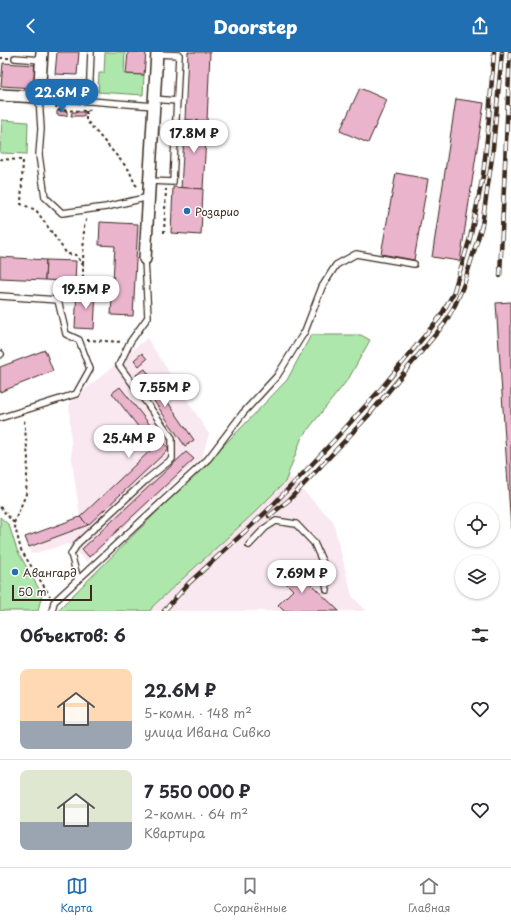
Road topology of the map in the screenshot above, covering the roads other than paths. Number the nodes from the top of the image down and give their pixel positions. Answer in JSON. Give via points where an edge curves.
{"nodes":[{"id":1,"x":91,"y":52,"type":"edge"},
{"id":2,"x":157,"y":53,"type":"edge"},
{"id":3,"x":42,"y":56,"type":"edge"},
{"id":4,"x":15,"y":58,"type":"dead end"},
{"id":5,"x":0,"y":95,"type":"edge"},
{"id":6,"x":39,"y":97,"type":"junction"},
{"id":7,"x":89,"y":101,"type":"junction"},
{"id":8,"x":177,"y":101,"type":"junction"},
{"id":9,"x":154,"y":103,"type":"junction"},
{"id":10,"x":150,"y":181,"type":"junction"},
{"id":11,"x":148,"y":198,"type":"junction"},
{"id":12,"x":145,"y":259,"type":"joint"},
{"id":13,"x":414,"y":264,"type":"dead end"},
{"id":14,"x":0,"y":296,"type":"edge"},
{"id":15,"x":0,"y":418,"type":"edge"},
{"id":16,"x":249,"y":545,"type":"dead end"},
{"id":17,"x":78,"y":580,"type":"junction"},
{"id":18,"x":327,"y":590,"type":"dead end"},
{"id":19,"x":52,"y":611,"type":"edge"}],
"edges":[{"from":1,"to":7,"type":"lane"},
{"from":2,"to":8,"type":"lane","via":[[179,55]]},
{"from":2,"to":9,"type":"street"},
{"from":3,"to":4,"type":"lane"},
{"from":3,"to":6,"type":"street"},
{"from":5,"to":6,"type":"street"},
{"from":6,"to":7,"type":"lane"},
{"from":6,"to":11,"type":"lane","via":[[39,155],[45,197],[62,213]]},
{"from":7,"to":9,"type":"lane"},
{"from":8,"to":9,"type":"lane"},
{"from":8,"to":10,"type":"lane","via":[[173,182]]},
{"from":9,"to":10,"type":"street"},
{"from":10,"to":11,"type":"street"},
{"from":11,"to":12,"type":"street"},
{"from":12,"to":17,"type":"lane","via":[[148,317],[130,342],[119,365],[172,438],[172,459],[78,543],[71,554]]},
{"from":13,"to":17,"type":"lane","via":[[356,254],[336,266],[322,287],[305,331],[277,376],[243,413],[208,459]]},
{"from":14,"to":15,"type":"lane","via":[[58,300],[66,334],[80,340],[90,369],[76,394]]},
{"from":16,"to":18,"type":"lane","via":[[265,528],[276,521],[296,524],[314,543],[323,563]]},
{"from":17,"to":19,"type":"lane","via":[[54,602]]}]}
